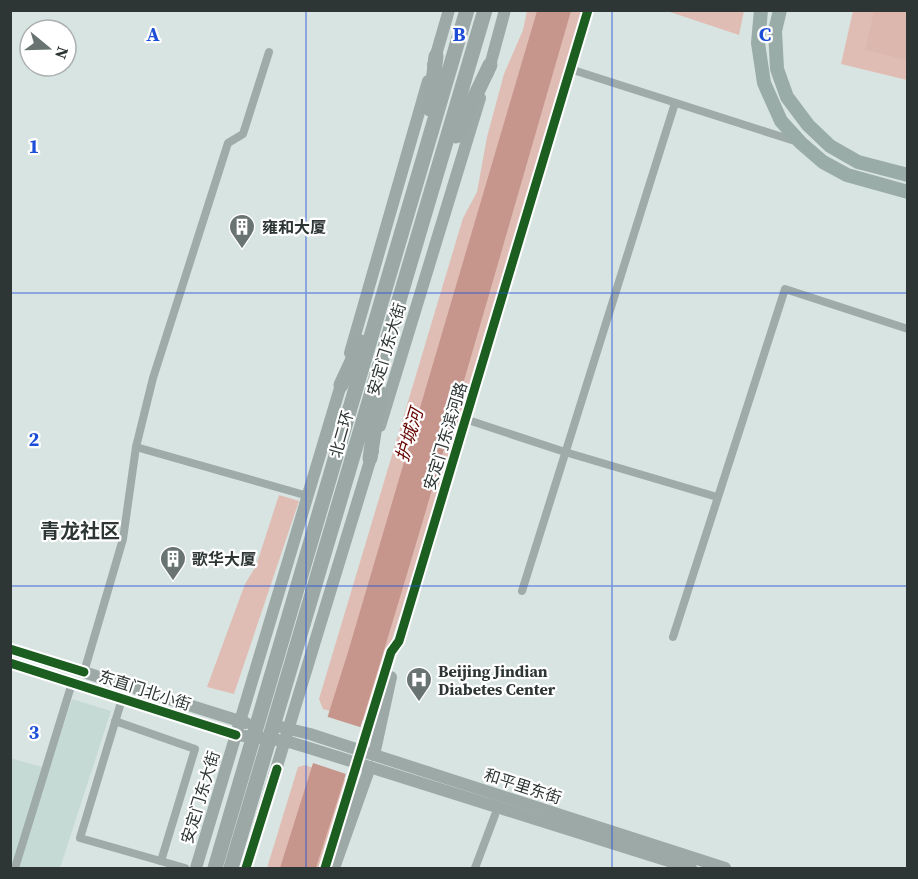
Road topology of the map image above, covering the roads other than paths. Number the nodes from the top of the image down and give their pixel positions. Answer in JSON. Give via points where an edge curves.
{"nodes":[{"id":1,"x":449,"y":10,"type":"edge"},
{"id":2,"x":466,"y":10,"type":"edge"},
{"id":3,"x":485,"y":10,"type":"edge"},
{"id":4,"x":491,"y":10,"type":"edge"},
{"id":5,"x":588,"y":10,"type":"edge"},
{"id":6,"x":761,"y":10,"type":"edge"},
{"id":7,"x":780,"y":10,"type":"edge"},
{"id":8,"x":504,"y":13,"type":"edge"},
{"id":9,"x":269,"y":52,"type":"dead end"},
{"id":10,"x":436,"y":56,"type":"junction"},
{"id":11,"x":490,"y":65,"type":"junction"},
{"id":12,"x":570,"y":69,"type":"junction"},
{"id":13,"x":675,"y":103,"type":"junction"},
{"id":14,"x":801,"y":144,"type":"junction"},
{"id":15,"x":426,"y":148,"type":"junction"},
{"id":16,"x":908,"y":175,"type":"edge"},
{"id":17,"x":437,"y":176,"type":"junction"},
{"id":18,"x":908,"y":192,"type":"edge"},
{"id":19,"x":384,"y":290,"type":"junction"},
{"id":20,"x":908,"y":328,"type":"edge"},
{"id":21,"x":389,"y":335,"type":"junction"},
{"id":22,"x":341,"y":385,"type":"junction"},
{"id":23,"x":465,"y":419,"type":"junction"},
{"id":24,"x":136,"y":447,"type":"junction"},
{"id":25,"x":565,"y":452,"type":"junction"},
{"id":26,"x":370,"y":458,"type":"junction"},
{"id":27,"x":308,"y":496,"type":"junction"},
{"id":28,"x":717,"y":497,"type":"junction"},
{"id":29,"x":293,"y":543,"type":"junction"},
{"id":30,"x":341,"y":557,"type":"junction"},
{"id":31,"x":522,"y":591,"type":"dead end"},
{"id":32,"x":673,"y":637,"type":"dead end"},
{"id":33,"x":399,"y":641,"type":"junction"},
{"id":34,"x":10,"y":649,"type":"edge"},
{"id":35,"x":260,"y":653,"type":"junction"},
{"id":36,"x":10,"y":663,"type":"edge"},
{"id":37,"x":308,"y":668,"type":"junction"},
{"id":38,"x":84,"y":672,"type":"junction"},
{"id":39,"x":72,"y":683,"type":"junction"},
{"id":40,"x":122,"y":699,"type":"junction"},
{"id":41,"x":115,"y":721,"type":"junction"},
{"id":42,"x":240,"y":722,"type":"junction"},
{"id":43,"x":236,"y":735,"type":"junction"},
{"id":44,"x":287,"y":735,"type":"junction"},
{"id":45,"x":230,"y":756,"type":"junction"},
{"id":46,"x":367,"y":759,"type":"junction"},
{"id":47,"x":277,"y":770,"type":"junction"},
{"id":48,"x":495,"y":815,"type":"dead end"},
{"id":49,"x":161,"y":861,"type":"junction"},
{"id":50,"x":15,"y":868,"type":"edge"},
{"id":51,"x":184,"y":868,"type":"edge"},
{"id":52,"x":196,"y":868,"type":"edge"},
{"id":53,"x":214,"y":868,"type":"edge"},
{"id":54,"x":231,"y":868,"type":"edge"},
{"id":55,"x":246,"y":868,"type":"edge"},
{"id":56,"x":325,"y":868,"type":"edge"},
{"id":57,"x":334,"y":868,"type":"edge"},
{"id":58,"x":475,"y":868,"type":"edge"},
{"id":59,"x":691,"y":868,"type":"edge"},
{"id":60,"x":726,"y":868,"type":"edge"}],
"edges":[{"from":1,"to":10,"type":"street","name":"安定门东大街"},
{"from":2,"to":15,"type":"highway","name":"北二环"},
{"from":3,"to":17,"type":"highway","name":"北二环"},
{"from":4,"to":8,"type":"street"},
{"from":5,"to":12,"type":"street","name":"安定门东滨河路"},
{"from":6,"to":14,"type":"main road","via":[[758,43],[764,83],[781,121]]},
{"from":7,"to":16,"type":"main road","via":[[775,31],[777,69],[787,97],[808,125],[830,146],[858,162]]},
{"from":8,"to":11,"type":"street","name":"安定门东大街"},
{"from":9,"to":24,"type":"street","via":[[243,134],[228,142],[153,378]]},
{"from":10,"to":15,"type":"highway"},
{"from":10,"to":22,"type":"street","name":"安定门东大街"},
{"from":11,"to":17,"type":"highway"},
{"from":11,"to":26,"type":"street","name":"安定门东大街"},
{"from":12,"to":13,"type":"street"},
{"from":12,"to":23,"type":"street","name":"安定门东滨河路"},
{"from":13,"to":14,"type":"street"},
{"from":13,"to":25,"type":"street"},
{"from":14,"to":18,"type":"main road","via":[[848,175]]},
{"from":15,"to":19,"type":"highway","name":"北二环"},
{"from":17,"to":21,"type":"highway","name":"北二环"},
{"from":19,"to":22,"type":"highway"},
{"from":19,"to":53,"type":"highway","name":"北二环"},
{"from":20,"to":28,"type":"street","via":[[785,289]]},
{"from":21,"to":26,"type":"highway"},
{"from":21,"to":54,"type":"highway","name":"北二环"},
{"from":22,"to":27,"type":"street","name":"安定门东大街"},
{"from":23,"to":25,"type":"street"},
{"from":23,"to":33,"type":"street","name":"安定门东滨河路"},
{"from":24,"to":27,"type":"street"},
{"from":24,"to":38,"type":"street","via":[[123,538]]},
{"from":25,"to":28,"type":"street"},
{"from":25,"to":31,"type":"street"},
{"from":26,"to":30,"type":"street","name":"安定门东大街"},
{"from":27,"to":29,"type":"street","name":"安定门东大街"},
{"from":28,"to":32,"type":"street"},
{"from":29,"to":30,"type":"street"},
{"from":29,"to":35,"type":"street","name":"安定门东大街"},
{"from":30,"to":37,"type":"street","name":"安定门东大街"},
{"from":33,"to":46,"type":"street"},
{"from":33,"to":56,"type":"street","name":"安定门东滨河路","via":[[391,652]]},
{"from":34,"to":38,"type":"street","name":"东直门北小街"},
{"from":35,"to":37,"type":"street"},
{"from":35,"to":42,"type":"street","name":"安定门东大街"},
{"from":36,"to":39,"type":"street","name":"东直门北小街"},
{"from":37,"to":44,"type":"street","name":"安定门东大街"},
{"from":38,"to":42,"type":"street","name":"东直门北小街"},
{"from":39,"to":40,"type":"street","name":"东直门北小街"},
{"from":39,"to":50,"type":"street"},
{"from":40,"to":41,"type":"street"},
{"from":40,"to":43,"type":"street","name":"东直门北小街"},
{"from":41,"to":49,"type":"street","via":[[195,749]]},
{"from":41,"to":49,"type":"street","via":[[80,838]]},
{"from":42,"to":43,"type":"street","name":"安定门东大街"},
{"from":42,"to":44,"type":"street","name":"东直门北小街"},
{"from":43,"to":44,"type":"street","name":"东直门北小街"},
{"from":43,"to":45,"type":"street","name":"安定门东大街"},
{"from":44,"to":46,"type":"street","name":"和平里东街"},
{"from":44,"to":47,"type":"street","name":"安定门东大街"},
{"from":45,"to":47,"type":"street"},
{"from":45,"to":52,"type":"street","name":"安定门东大街"},
{"from":46,"to":57,"type":"street"},
{"from":46,"to":59,"type":"street","name":"和平里东街"},
{"from":46,"to":60,"type":"street","name":"和平里东街"},
{"from":47,"to":55,"type":"street","name":"安定门东大街"},
{"from":48,"to":58,"type":"street"},
{"from":49,"to":51,"type":"street"}]}
